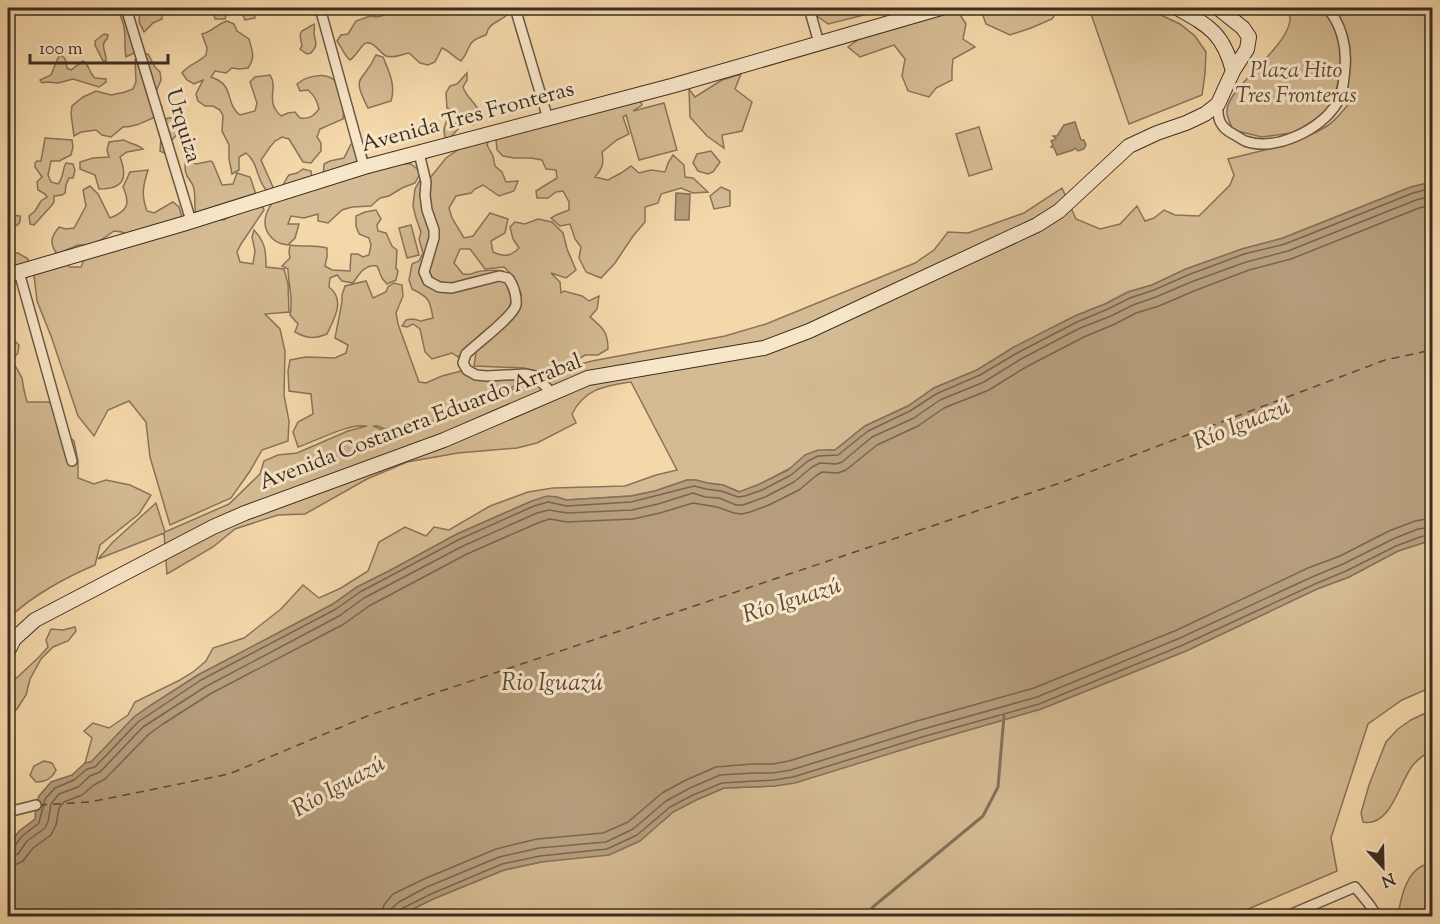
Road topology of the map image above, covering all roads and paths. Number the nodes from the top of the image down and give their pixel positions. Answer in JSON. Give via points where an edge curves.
{"nodes":[{"id":1,"x":126,"y":8,"type":"edge"},
{"id":2,"x":320,"y":8,"type":"edge"},
{"id":3,"x":515,"y":8,"type":"edge"},
{"id":4,"x":809,"y":8,"type":"edge"},
{"id":5,"x":941,"y":8,"type":"edge"},
{"id":6,"x":1177,"y":8,"type":"edge"},
{"id":7,"x":1218,"y":8,"type":"edge"},
{"id":8,"x":1327,"y":8,"type":"edge"},
{"id":9,"x":819,"y":43,"type":"junction"},
{"id":10,"x":1233,"y":71,"type":"junction"},
{"id":11,"x":1218,"y":104,"type":"junction"},
{"id":12,"x":548,"y":119,"type":"junction"},
{"id":13,"x":419,"y":153,"type":"junction"},
{"id":14,"x":364,"y":167,"type":"junction"},
{"id":15,"x":191,"y":221,"type":"junction"},
{"id":16,"x":13,"y":273,"type":"edge"},
{"id":17,"x":553,"y":394,"type":"junction"},
{"id":18,"x":72,"y":460,"type":"dead end"},
{"id":19,"x":8,"y":651,"type":"edge"},
{"id":20,"x":36,"y":805,"type":"dead end"},
{"id":21,"x":8,"y":812,"type":"edge"},
{"id":22,"x":1287,"y":916,"type":"edge"},
{"id":23,"x":1377,"y":916,"type":"edge"}],
"edges":[{"from":1,"to":15,"type":"street","name":"Urquiza"},
{"from":2,"to":14,"type":"street"},
{"from":3,"to":12,"type":"street"},
{"from":4,"to":9,"type":"street"},
{"from":5,"to":9,"type":"main road","name":"Avenida Tres Fronteras"},
{"from":6,"to":10,"type":"main road","via":[[1213,30],[1229,55]]},
{"from":7,"to":10,"type":"main road","via":[[1249,37],[1247,49]]},
{"from":8,"to":11,"type":"street","via":[[1338,24],[1346,59],[1339,100],[1319,123],[1281,142],[1246,141],[1221,124]]},
{"from":9,"to":12,"type":"main road","name":"Avenida Tres Fronteras"},
{"from":10,"to":11,"type":"main road"},
{"from":11,"to":17,"type":"main road","name":"Avenida Costanera Eduardo Arrabal","via":[[1186,123],[1129,146],[1059,211],[1037,225],[809,331],[764,348],[588,378]]},
{"from":12,"to":13,"type":"main road","name":"Avenida Tres Fronteras"},
{"from":13,"to":14,"type":"main road","name":"Avenida Tres Fronteras"},
{"from":13,"to":17,"type":"street","via":[[427,210],[434,230],[424,272],[428,280],[439,287],[452,288],[499,276],[508,278],[513,285],[516,305],[466,354],[463,363],[476,375],[536,376]]},
{"from":14,"to":15,"type":"main road","name":"Avenida Tres Fronteras"},
{"from":15,"to":16,"type":"main road","name":"Avenida Tres Fronteras"},
{"from":16,"to":18,"type":"street"},
{"from":17,"to":19,"type":"main road","name":"Avenida Costanera Eduardo Arrabal","via":[[444,440],[213,527],[35,620],[14,639]]},
{"from":20,"to":21,"type":"street"},
{"from":22,"to":23,"type":"street","via":[[1355,886]]}]}
